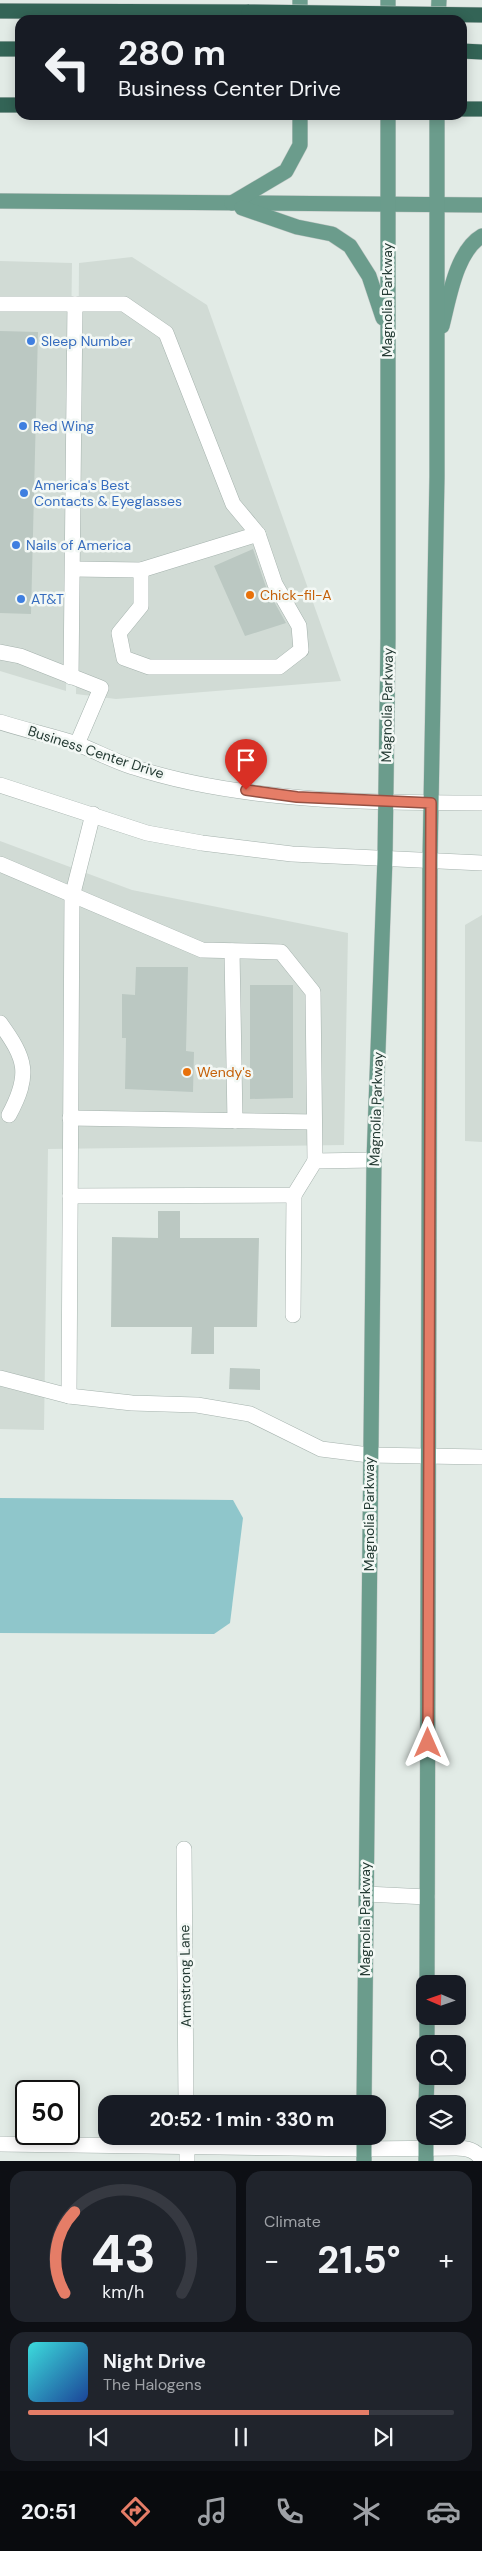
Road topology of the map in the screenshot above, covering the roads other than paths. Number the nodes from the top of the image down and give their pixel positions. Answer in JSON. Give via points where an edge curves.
{"nodes":[{"id":1,"x":300,"y":0,"type":"edge"},
{"id":2,"x":388,"y":0,"type":"edge"},
{"id":3,"x":439,"y":0,"type":"edge"},
{"id":4,"x":0,"y":11,"type":"edge"},
{"id":5,"x":300,"y":15,"type":"edge"},
{"id":6,"x":388,"y":15,"type":"edge"},
{"id":7,"x":438,"y":15,"type":"edge"},
{"id":8,"x":482,"y":15,"type":"edge"},
{"id":9,"x":0,"y":49,"type":"edge"},
{"id":10,"x":15,"y":49,"type":"edge"},
{"id":11,"x":467,"y":51,"type":"edge"},
{"id":12,"x":482,"y":52,"type":"edge"},
{"id":13,"x":0,"y":104,"type":"edge"},
{"id":14,"x":15,"y":105,"type":"edge"},
{"id":15,"x":467,"y":109,"type":"edge"},
{"id":16,"x":482,"y":109,"type":"edge"},
{"id":17,"x":300,"y":120,"type":"edge"},
{"id":18,"x":388,"y":120,"type":"edge"},
{"id":19,"x":437,"y":120,"type":"edge"},
{"id":20,"x":0,"y":201,"type":"edge"},
{"id":21,"x":387,"y":203,"type":"junction"},
{"id":22,"x":231,"y":204,"type":"junction"},
{"id":23,"x":436,"y":205,"type":"junction"},
{"id":24,"x":482,"y":205,"type":"edge"},
{"id":25,"x":482,"y":236,"type":"edge"},
{"id":26,"x":0,"y":304,"type":"edge"},
{"id":27,"x":76,"y":304,"type":"junction"},
{"id":28,"x":387,"y":328,"type":"junction"},
{"id":29,"x":436,"y":347,"type":"junction"},
{"id":30,"x":258,"y":534,"type":"junction"},
{"id":31,"x":74,"y":569,"type":"junction"},
{"id":32,"x":141,"y":570,"type":"junction"},
{"id":33,"x":0,"y":652,"type":"edge"},
{"id":34,"x":71,"y":677,"type":"junction"},
{"id":35,"x":0,"y":722,"type":"edge"},
{"id":36,"x":77,"y":744,"type":"junction"},
{"id":37,"x":0,"y":785,"type":"edge"},
{"id":38,"x":385,"y":802,"type":"junction"},
{"id":39,"x":431,"y":803,"type":"junction"},
{"id":40,"x":482,"y":803,"type":"edge"},
{"id":41,"x":93,"y":814,"type":"junction"},
{"id":42,"x":384,"y":858,"type":"junction"},
{"id":43,"x":430,"y":860,"type":"junction"},
{"id":44,"x":482,"y":863,"type":"edge"},
{"id":45,"x":0,"y":864,"type":"edge"},
{"id":46,"x":72,"y":897,"type":"junction"},
{"id":47,"x":232,"y":951,"type":"junction"},
{"id":48,"x":0,"y":1023,"type":"edge"},
{"id":49,"x":9,"y":1115,"type":"dead end"},
{"id":50,"x":70,"y":1118,"type":"junction"},
{"id":51,"x":234,"y":1121,"type":"junction"},
{"id":52,"x":314,"y":1122,"type":"junction"},
{"id":53,"x":374,"y":1160,"type":"junction"},
{"id":54,"x":314,"y":1161,"type":"junction"},
{"id":55,"x":294,"y":1195,"type":"junction"},
{"id":56,"x":70,"y":1196,"type":"junction"},
{"id":57,"x":294,"y":1316,"type":"dead end"},
{"id":58,"x":0,"y":1378,"type":"edge"},
{"id":59,"x":69,"y":1396,"type":"junction"},
{"id":60,"x":369,"y":1455,"type":"junction"},
{"id":61,"x":430,"y":1455,"type":"junction"},
{"id":62,"x":482,"y":1457,"type":"edge"},
{"id":63,"x":184,"y":1849,"type":"dead end"},
{"id":64,"x":366,"y":1894,"type":"junction"},
{"id":65,"x":428,"y":1897,"type":"junction"},
{"id":66,"x":427,"y":1975,"type":"edge"},
{"id":67,"x":186,"y":2095,"type":"edge"},
{"id":68,"x":364,"y":2095,"type":"edge"},
{"id":69,"x":0,"y":2144,"type":"edge"},
{"id":70,"x":187,"y":2148,"type":"edge"},
{"id":71,"x":364,"y":2149,"type":"edge"},
{"id":72,"x":426,"y":2149,"type":"edge"},
{"id":73,"x":482,"y":2160,"type":"edge"}],
"edges":[{"from":1,"to":5,"type":"main road"},
{"from":2,"to":6,"type":"main road"},
{"from":3,"to":7,"type":"main road"},
{"from":4,"to":8,"type":"highway","bridge":true},
{"from":9,"to":10,"type":"highway"},
{"from":11,"to":12,"type":"highway"},
{"from":13,"to":14,"type":"highway"},
{"from":15,"to":16,"type":"highway"},
{"from":17,"to":22,"type":"main road","via":[[300,145],[286,171]]},
{"from":18,"to":21,"type":"main road","name":"Magnolia Parkway"},
{"from":19,"to":23,"type":"main road"},
{"from":20,"to":22,"type":"main road"},
{"from":21,"to":22,"type":"main road"},
{"from":21,"to":23,"type":"main road"},
{"from":21,"to":28,"type":"main road","name":"Magnolia Parkway"},
{"from":22,"to":28,"type":"main road","via":[[298,227],[332,234],[350,246],[369,276]]},
{"from":23,"to":24,"type":"main road"},
{"from":23,"to":29,"type":"main road"},
{"from":25,"to":29,"type":"main road","via":[[475,240],[456,272]]},
{"from":26,"to":27,"type":"street"},
{"from":27,"to":30,"type":"street","via":[[124,304],[166,333],[233,504]]},
{"from":27,"to":31,"type":"street"},
{"from":28,"to":38,"type":"main road","name":"Magnolia Parkway"},
{"from":29,"to":39,"type":"main road"},
{"from":30,"to":32,"type":"street"},
{"from":30,"to":32,"type":"street","via":[[274,584],[299,626],[301,650],[279,667],[150,667],[124,658],[119,633],[141,606]]},
{"from":31,"to":32,"type":"street"},
{"from":31,"to":34,"type":"street"},
{"from":33,"to":34,"type":"street","via":[[20,656]]},
{"from":34,"to":36,"type":"street","via":[[100,688]]},
{"from":35,"to":36,"type":"street","name":"Business Center Drive"},
{"from":36,"to":38,"type":"street","name":"Business Center Drive","via":[[132,768],[213,786],[297,797]]},
{"from":37,"to":41,"type":"street"},
{"from":38,"to":39,"type":"street","name":"Business Center Drive"},
{"from":38,"to":42,"type":"main road","name":"Magnolia Parkway"},
{"from":39,"to":40,"type":"street","name":"Business Center Drive"},
{"from":39,"to":43,"type":"main road"},
{"from":41,"to":42,"type":"street","via":[[147,833],[202,843],[292,854]]},
{"from":41,"to":46,"type":"street"},
{"from":42,"to":43,"type":"street"},
{"from":42,"to":53,"type":"main road","name":"Magnolia Parkway"},
{"from":43,"to":44,"type":"street"},
{"from":43,"to":61,"type":"main road"},
{"from":45,"to":46,"type":"street"},
{"from":46,"to":47,"type":"street","via":[[202,950]]},
{"from":46,"to":50,"type":"street"},
{"from":47,"to":51,"type":"street"},
{"from":47,"to":52,"type":"street","via":[[281,952],[313,992]]},
{"from":48,"to":49,"type":"street","via":[[16,1045],[25,1074]]},
{"from":50,"to":51,"type":"street"},
{"from":50,"to":56,"type":"street"},
{"from":51,"to":52,"type":"street"},
{"from":52,"to":54,"type":"street"},
{"from":53,"to":54,"type":"street"},
{"from":53,"to":60,"type":"main road","name":"Magnolia Parkway"},
{"from":54,"to":55,"type":"street"},
{"from":55,"to":56,"type":"street"},
{"from":55,"to":57,"type":"street"},
{"from":56,"to":59,"type":"street"},
{"from":58,"to":59,"type":"street"},
{"from":59,"to":60,"type":"street","via":[[132,1403],[197,1404],[250,1414],[321,1449]]},
{"from":60,"to":61,"type":"street"},
{"from":60,"to":64,"type":"main road","name":"Magnolia Parkway"},
{"from":61,"to":62,"type":"street"},
{"from":61,"to":65,"type":"main road"},
{"from":63,"to":67,"type":"street","name":"Armstrong Lane"},
{"from":64,"to":65,"type":"street"},
{"from":64,"to":68,"type":"main road","name":"Magnolia Parkway"},
{"from":65,"to":66,"type":"main road"},
{"from":69,"to":70,"type":"street"},
{"from":70,"to":71,"type":"street"},
{"from":71,"to":72,"type":"street"},
{"from":72,"to":73,"type":"street","via":[[466,2148],[478,2153]]}]}
